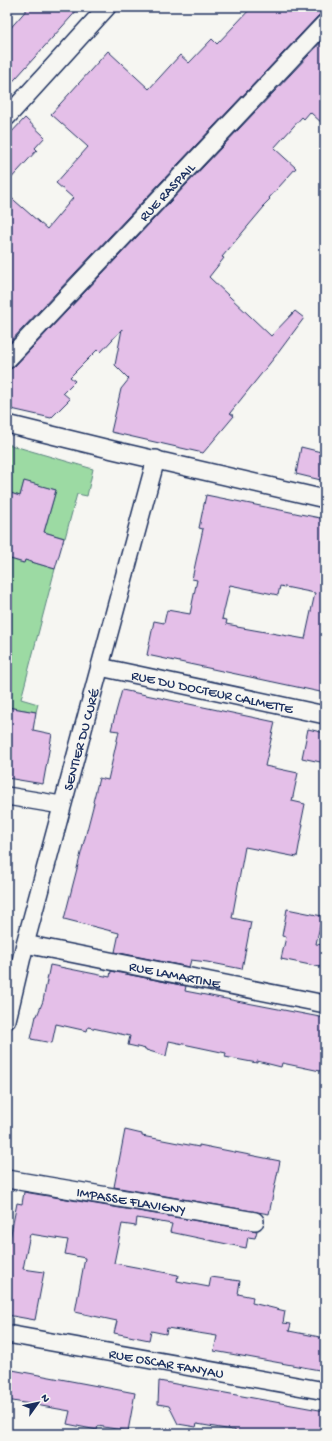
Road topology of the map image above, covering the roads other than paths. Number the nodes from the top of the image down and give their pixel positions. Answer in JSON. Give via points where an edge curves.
{"nodes":[{"id":1,"x":107,"y":7,"type":"edge"},
{"id":2,"x":325,"y":22,"type":"edge"},
{"id":3,"x":7,"y":117,"type":"edge"},
{"id":4,"x":7,"y":360,"type":"edge"},
{"id":5,"x":7,"y":424,"type":"edge"},
{"id":6,"x":156,"y":459,"type":"junction"},
{"id":7,"x":325,"y":499,"type":"edge"},
{"id":8,"x":100,"y":666,"type":"junction"},
{"id":9,"x":325,"y":715,"type":"edge"},
{"id":10,"x":7,"y":796,"type":"edge"},
{"id":11,"x":62,"y":805,"type":"junction"},
{"id":12,"x":24,"y":944,"type":"junction"},
{"id":13,"x":325,"y":1004,"type":"edge"},
{"id":14,"x":7,"y":1020,"type":"edge"},
{"id":15,"x":7,"y":1179,"type":"edge"},
{"id":16,"x":255,"y":1222,"type":"dead end"},
{"id":17,"x":7,"y":1334,"type":"edge"},
{"id":18,"x":325,"y":1391,"type":"edge"}],
"edges":[{"from":1,"to":3,"type":"street"},
{"from":2,"to":4,"type":"street","name":"RUE RASPAIL"},
{"from":5,"to":6,"type":"street"},
{"from":6,"to":7,"type":"street"},
{"from":6,"to":8,"type":"street","name":"SENTIER DU CURÉ"},
{"from":8,"to":9,"type":"street","name":"RUE DU DOCTEUR CALMETTE"},
{"from":8,"to":11,"type":"street","name":"SENTIER DU CURÉ"},
{"from":10,"to":11,"type":"street"},
{"from":11,"to":12,"type":"street","name":"SENTIER DU CURÉ"},
{"from":12,"to":13,"type":"street","name":"RUE LAMARTINE"},
{"from":12,"to":14,"type":"street","name":"SENTIER DU CURÉ"},
{"from":15,"to":16,"type":"street","name":"IMPASSE FLAVIGNY"},
{"from":17,"to":18,"type":"street","name":"RUE OSCAR FANYAU"}]}
